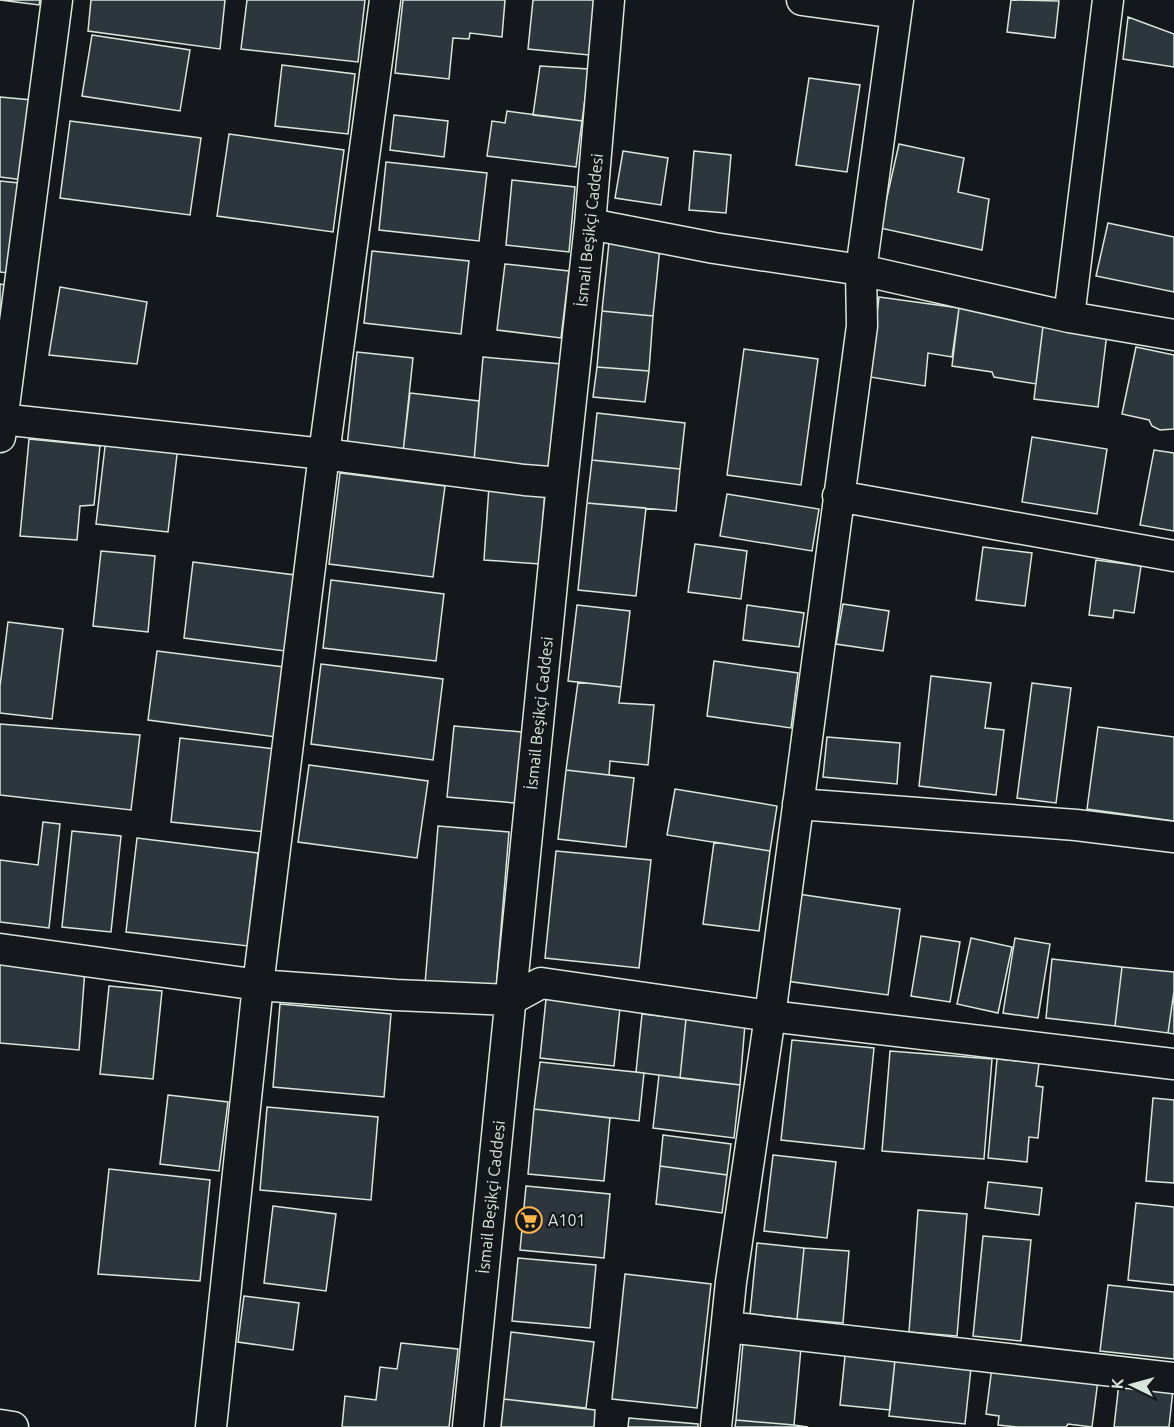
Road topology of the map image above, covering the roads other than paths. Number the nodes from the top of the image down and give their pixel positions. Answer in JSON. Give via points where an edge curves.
{"nodes":[{"id":1,"x":57,"y":0,"type":"edge"},
{"id":2,"x":386,"y":0,"type":"edge"},
{"id":3,"x":609,"y":0,"type":"edge"},
{"id":4,"x":802,"y":0,"type":"edge"},
{"id":5,"x":1108,"y":0,"type":"edge"},
{"id":6,"x":897,"y":6,"type":"edge"},
{"id":7,"x":590,"y":224,"type":"junction"},
{"id":8,"x":861,"y":270,"type":"junction"},
{"id":9,"x":1069,"y":317,"type":"junction"},
{"id":10,"x":1174,"y":335,"type":"edge"},
{"id":11,"x":1,"y":425,"type":"edge"},
{"id":12,"x":324,"y":454,"type":"junction"},
{"id":13,"x":562,"y":483,"type":"junction"},
{"id":14,"x":838,"y":496,"type":"junction"},
{"id":15,"x":1174,"y":556,"type":"edge"},
{"id":16,"x":798,"y":804,"type":"junction"},
{"id":17,"x":1174,"y":837,"type":"edge"},
{"id":18,"x":0,"y":949,"type":"edge"},
{"id":19,"x":258,"y":986,"type":"junction"},
{"id":20,"x":510,"y":1000,"type":"junction"},
{"id":21,"x":770,"y":1016,"type":"junction"},
{"id":22,"x":1174,"y":1064,"type":"edge"},
{"id":23,"x":728,"y":1327,"type":"junction"},
{"id":24,"x":1174,"y":1378,"type":"edge"},
{"id":25,"x":0,"y":1425,"type":"edge"},
{"id":26,"x":13,"y":1427,"type":"edge"},
{"id":27,"x":211,"y":1427,"type":"edge"},
{"id":28,"x":468,"y":1427,"type":"edge"},
{"id":29,"x":716,"y":1427,"type":"edge"}],
"edges":[{"from":1,"to":11,"type":"street"},
{"from":2,"to":12,"type":"street"},
{"from":3,"to":7,"type":"street","name":"İsmail Beşikçi Caddesi"},
{"from":4,"to":6,"type":"street"},
{"from":5,"to":9,"type":"street"},
{"from":6,"to":8,"type":"street"},
{"from":7,"to":8,"type":"street"},
{"from":7,"to":13,"type":"street","name":"İsmail Beşikçi Caddesi"},
{"from":8,"to":9,"type":"street"},
{"from":8,"to":14,"type":"street","via":[[862,326]]},
{"from":9,"to":10,"type":"street"},
{"from":11,"to":12,"type":"street"},
{"from":12,"to":13,"type":"street"},
{"from":12,"to":19,"type":"street"},
{"from":13,"to":20,"type":"street","name":"İsmail Beşikçi Caddesi"},
{"from":14,"to":15,"type":"street"},
{"from":14,"to":16,"type":"street"},
{"from":16,"to":17,"type":"street","via":[[1076,825]]},
{"from":16,"to":21,"type":"street"},
{"from":18,"to":19,"type":"street"},
{"from":19,"to":20,"type":"street"},
{"from":19,"to":27,"type":"street"},
{"from":20,"to":21,"type":"street","via":[[541,983]]},
{"from":20,"to":28,"type":"street","name":"İsmail Beşikçi Caddesi"},
{"from":21,"to":22,"type":"street"},
{"from":21,"to":23,"type":"street","via":[[731,1282]]},
{"from":23,"to":24,"type":"street"},
{"from":23,"to":29,"type":"street"},
{"from":25,"to":26,"type":"street"}]}
